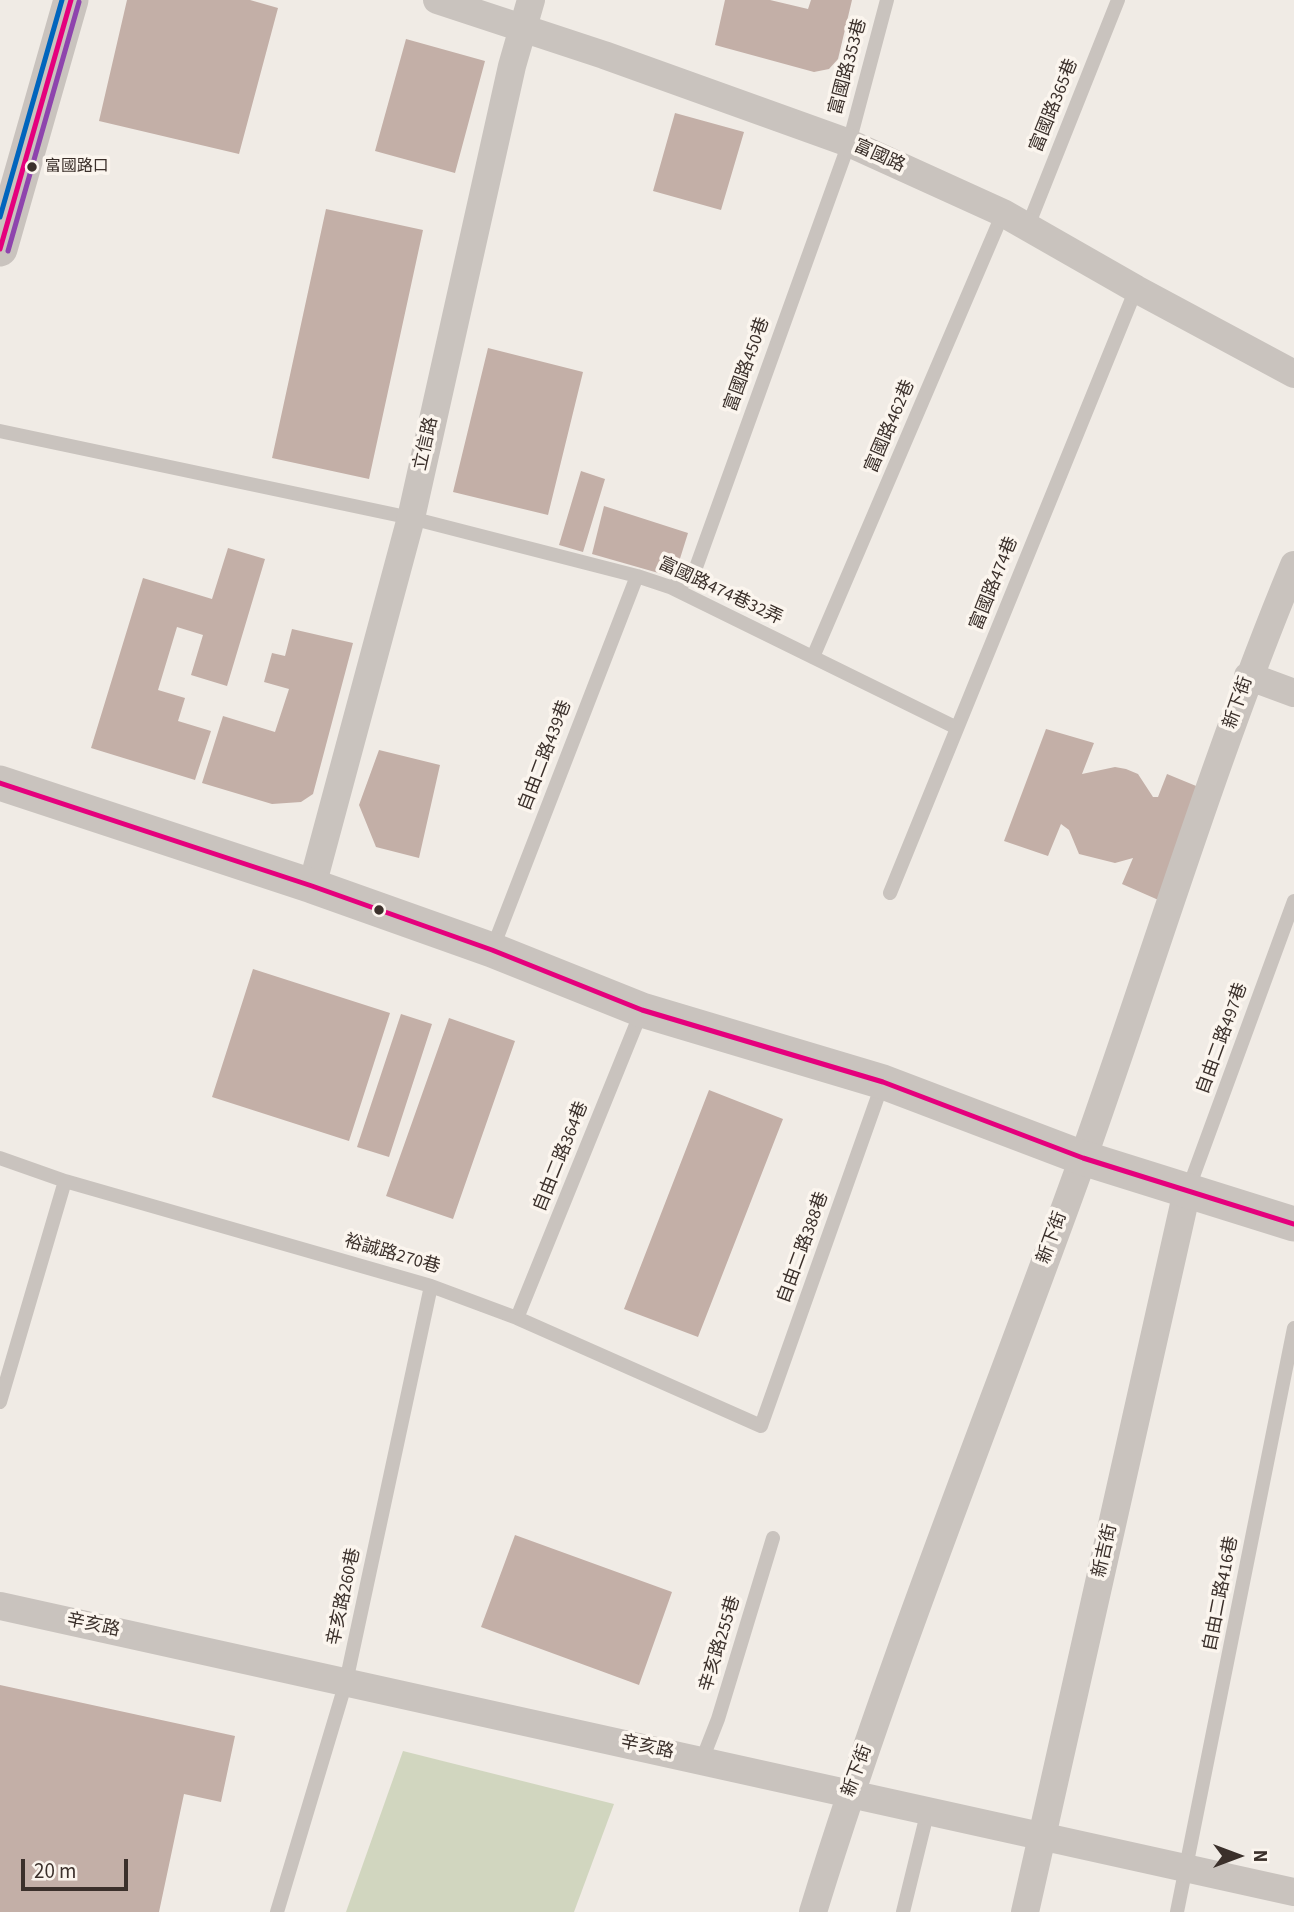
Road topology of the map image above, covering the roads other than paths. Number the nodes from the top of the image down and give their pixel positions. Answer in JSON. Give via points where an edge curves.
{"nodes":[{"id":1,"x":71,"y":0,"type":"edge"},
{"id":2,"x":437,"y":0,"type":"edge"},
{"id":3,"x":531,"y":0,"type":"edge"},
{"id":4,"x":887,"y":0,"type":"edge"},
{"id":5,"x":1118,"y":0,"type":"edge"},
{"id":6,"x":522,"y":27,"type":"junction"},
{"id":7,"x":849,"y":143,"type":"junction"},
{"id":8,"x":1003,"y":213,"type":"junction"},
{"id":9,"x":1028,"y":226,"type":"junction"},
{"id":10,"x":0,"y":249,"type":"edge"},
{"id":11,"x":1136,"y":289,"type":"junction"},
{"id":12,"x":1294,"y":374,"type":"edge"},
{"id":13,"x":0,"y":431,"type":"edge"},
{"id":14,"x":411,"y":518,"type":"junction"},
{"id":15,"x":1294,"y":565,"type":"edge"},
{"id":16,"x":637,"y":576,"type":"junction"},
{"id":17,"x":670,"y":587,"type":"junction"},
{"id":18,"x":814,"y":657,"type":"junction"},
{"id":19,"x":1248,"y":676,"type":"junction"},
{"id":20,"x":1294,"y":693,"type":"edge"},
{"id":21,"x":957,"y":728,"type":"junction"},
{"id":22,"x":0,"y":783,"type":"edge"},
{"id":23,"x":312,"y":886,"type":"junction"},
{"id":24,"x":890,"y":893,"type":"dead end"},
{"id":25,"x":1294,"y":901,"type":"edge"},
{"id":26,"x":492,"y":950,"type":"junction"},
{"id":27,"x":642,"y":1010,"type":"junction"},
{"id":28,"x":883,"y":1082,"type":"junction"},
{"id":29,"x":0,"y":1158,"type":"edge"},
{"id":30,"x":1083,"y":1158,"type":"junction"},
{"id":31,"x":65,"y":1181,"type":"junction"},
{"id":32,"x":1187,"y":1191,"type":"junction"},
{"id":33,"x":1294,"y":1224,"type":"edge"},
{"id":34,"x":431,"y":1286,"type":"junction"},
{"id":35,"x":517,"y":1318,"type":"junction"},
{"id":36,"x":1294,"y":1328,"type":"edge"},
{"id":37,"x":0,"y":1402,"type":"edge"},
{"id":38,"x":761,"y":1426,"type":"joint"},
{"id":39,"x":773,"y":1538,"type":"dead end"},
{"id":40,"x":0,"y":1606,"type":"edge"},
{"id":41,"x":346,"y":1682,"type":"junction"},
{"id":42,"x":702,"y":1760,"type":"junction"},
{"id":43,"x":849,"y":1793,"type":"junction"},
{"id":44,"x":928,"y":1810,"type":"junction"},
{"id":45,"x":1041,"y":1835,"type":"junction"},
{"id":46,"x":1187,"y":1867,"type":"junction"},
{"id":47,"x":1294,"y":1892,"type":"edge"},
{"id":48,"x":277,"y":1912,"type":"edge"},
{"id":49,"x":813,"y":1912,"type":"edge"},
{"id":50,"x":904,"y":1912,"type":"edge"},
{"id":51,"x":1025,"y":1912,"type":"edge"},
{"id":52,"x":1177,"y":1912,"type":"edge"}],
"edges":[{"from":1,"to":10,"type":"street"},
{"from":2,"to":6,"type":"street","name":"富國路"},
{"from":3,"to":6,"type":"street","name":"立信路"},
{"from":4,"to":7,"type":"lane","name":"富國路353巷"},
{"from":5,"to":9,"type":"lane","name":"富國路365巷"},
{"from":6,"to":7,"type":"street","name":"富國路"},
{"from":6,"to":14,"type":"street","name":"立信路"},
{"from":7,"to":8,"type":"street","name":"富國路"},
{"from":7,"to":17,"type":"lane","name":"富國路450巷","via":[[694,573]]},
{"from":8,"to":9,"type":"street","name":"富國路"},
{"from":8,"to":18,"type":"lane","name":"富國路462巷"},
{"from":9,"to":11,"type":"street","name":"富國路"},
{"from":11,"to":12,"type":"street","name":"富國路"},
{"from":11,"to":21,"type":"lane","name":"富國路474巷"},
{"from":13,"to":14,"type":"lane","name":"富國路474巷32弄"},
{"from":14,"to":16,"type":"lane","name":"富國路474巷32弄"},
{"from":14,"to":23,"type":"street","name":"立信路"},
{"from":15,"to":19,"type":"street","name":"新下街"},
{"from":16,"to":17,"type":"lane","name":"富國路474巷32弄"},
{"from":16,"to":26,"type":"lane","name":"自由二路439巷"},
{"from":17,"to":18,"type":"lane","name":"富國路474巷32弄"},
{"from":18,"to":21,"type":"lane","name":"富國路474巷32弄"},
{"from":19,"to":20,"type":"street"},
{"from":19,"to":30,"type":"street","name":"新下街"},
{"from":21,"to":24,"type":"lane","name":"富國路474巷"},
{"from":22,"to":23,"type":"street"},
{"from":23,"to":26,"type":"street"},
{"from":25,"to":32,"type":"lane","name":"自由二路497巷"},
{"from":26,"to":27,"type":"street"},
{"from":27,"to":28,"type":"street"},
{"from":27,"to":35,"type":"lane","name":"自由二路364巷"},
{"from":28,"to":30,"type":"street"},
{"from":28,"to":38,"type":"lane","name":"自由二路388巷"},
{"from":29,"to":31,"type":"lane","name":"裕誠路270巷"},
{"from":30,"to":32,"type":"street"},
{"from":30,"to":43,"type":"street","name":"新下街"},
{"from":31,"to":34,"type":"lane","name":"裕誠路270巷"},
{"from":31,"to":37,"type":"lane"},
{"from":32,"to":33,"type":"street"},
{"from":32,"to":45,"type":"street","name":"新吉街"},
{"from":34,"to":35,"type":"lane","name":"裕誠路270巷"},
{"from":34,"to":41,"type":"lane","name":"辛亥路260巷"},
{"from":35,"to":38,"type":"lane","name":"裕誠路270巷"},
{"from":36,"to":46,"type":"lane","name":"自由二路416巷"},
{"from":39,"to":42,"type":"lane","name":"辛亥路255巷"},
{"from":40,"to":41,"type":"street","name":"辛亥路"},
{"from":41,"to":42,"type":"street","name":"辛亥路"},
{"from":41,"to":48,"type":"lane","name":"辛亥路260巷"},
{"from":42,"to":43,"type":"street","name":"辛亥路"},
{"from":43,"to":44,"type":"street","name":"辛亥路"},
{"from":43,"to":49,"type":"street","name":"新下街"},
{"from":44,"to":45,"type":"street","name":"辛亥路"},
{"from":44,"to":50,"type":"lane"},
{"from":45,"to":46,"type":"street","name":"辛亥路"},
{"from":45,"to":51,"type":"street","name":"新吉街"},
{"from":46,"to":47,"type":"street","name":"辛亥路"},
{"from":46,"to":52,"type":"lane","name":"自由二路416巷"}]}
